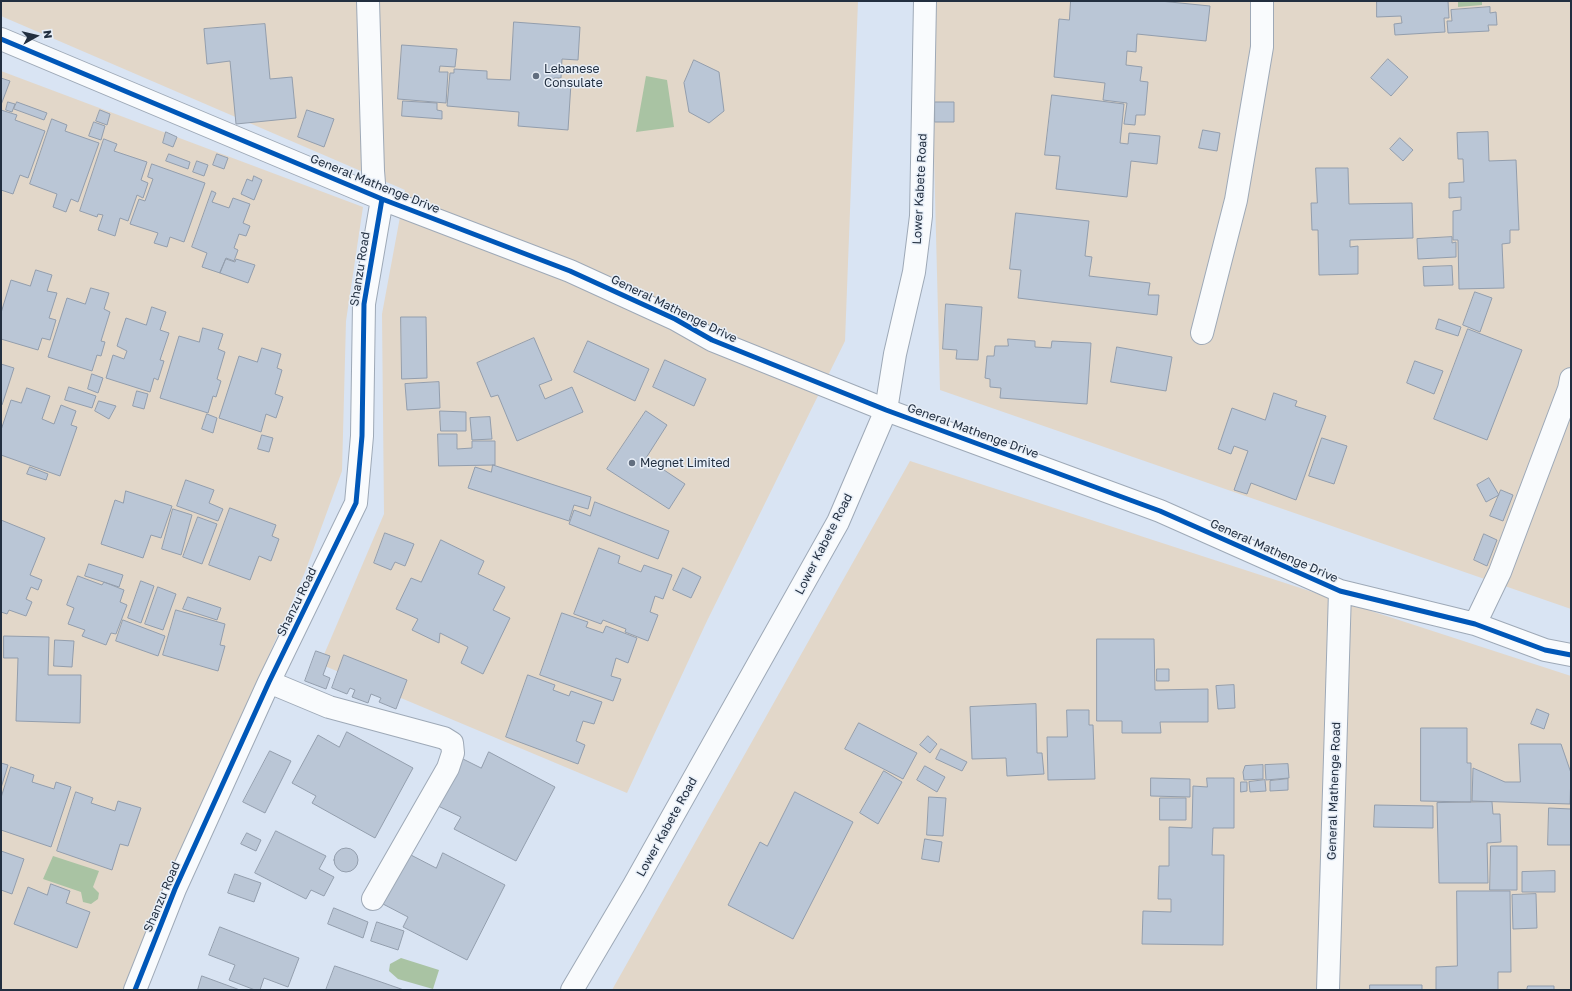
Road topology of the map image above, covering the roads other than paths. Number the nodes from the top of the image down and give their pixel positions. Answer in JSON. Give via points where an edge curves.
{"nodes":[{"id":1,"x":368,"y":1,"type":"edge"},
{"id":2,"x":926,"y":1,"type":"edge"},
{"id":3,"x":1262,"y":1,"type":"edge"},
{"id":4,"x":1,"y":39,"type":"edge"},
{"id":5,"x":382,"y":199,"type":"junction"},
{"id":6,"x":1202,"y":333,"type":"dead end"},
{"id":7,"x":1571,"y":379,"type":"edge"},
{"id":8,"x":886,"y":410,"type":"junction"},
{"id":9,"x":1340,"y":591,"type":"junction"},
{"id":10,"x":1475,"y":624,"type":"junction"},
{"id":11,"x":1571,"y":655,"type":"edge"},
{"id":12,"x":269,"y":682,"type":"junction"},
{"id":13,"x":372,"y":899,"type":"dead end"},
{"id":14,"x":135,"y":990,"type":"edge"},
{"id":15,"x":572,"y":990,"type":"edge"},
{"id":16,"x":1328,"y":990,"type":"edge"}],
"edges":[{"from":1,"to":5,"type":"street","via":[[373,171],[375,196]]},
{"from":2,"to":8,"type":"street","name":"Lower Kabete Road","via":[[921,216],[914,272],[895,354]]},
{"from":3,"to":6,"type":"street","via":[[1262,47],[1237,192]]},
{"from":4,"to":5,"type":"street","name":"General Mathenge Drive"},
{"from":5,"to":8,"type":"street","name":"General Mathenge Drive","via":[[570,271],[675,318],[712,340]]},
{"from":5,"to":12,"type":"street","name":"Shanzu Road","via":[[364,304],[362,436],[356,503]]},
{"from":7,"to":10,"type":"street","via":[[1500,572]]},
{"from":8,"to":9,"type":"street","name":"General Mathenge Drive","via":[[1160,511]]},
{"from":8,"to":15,"type":"street","name":"Lower Kabete Road","via":[[838,522],[634,885]]},
{"from":9,"to":10,"type":"street","name":"General Mathenge Drive"},
{"from":9,"to":16,"type":"street","name":"General Mathenge Road"},
{"from":10,"to":11,"type":"street","name":"General Mathenge Drive","via":[[1545,650]]},
{"from":12,"to":13,"type":"street","via":[[329,707],[444,738],[452,743],[454,753],[448,768]]},
{"from":12,"to":14,"type":"street","name":"Shanzu Road","via":[[175,890]]}]}
